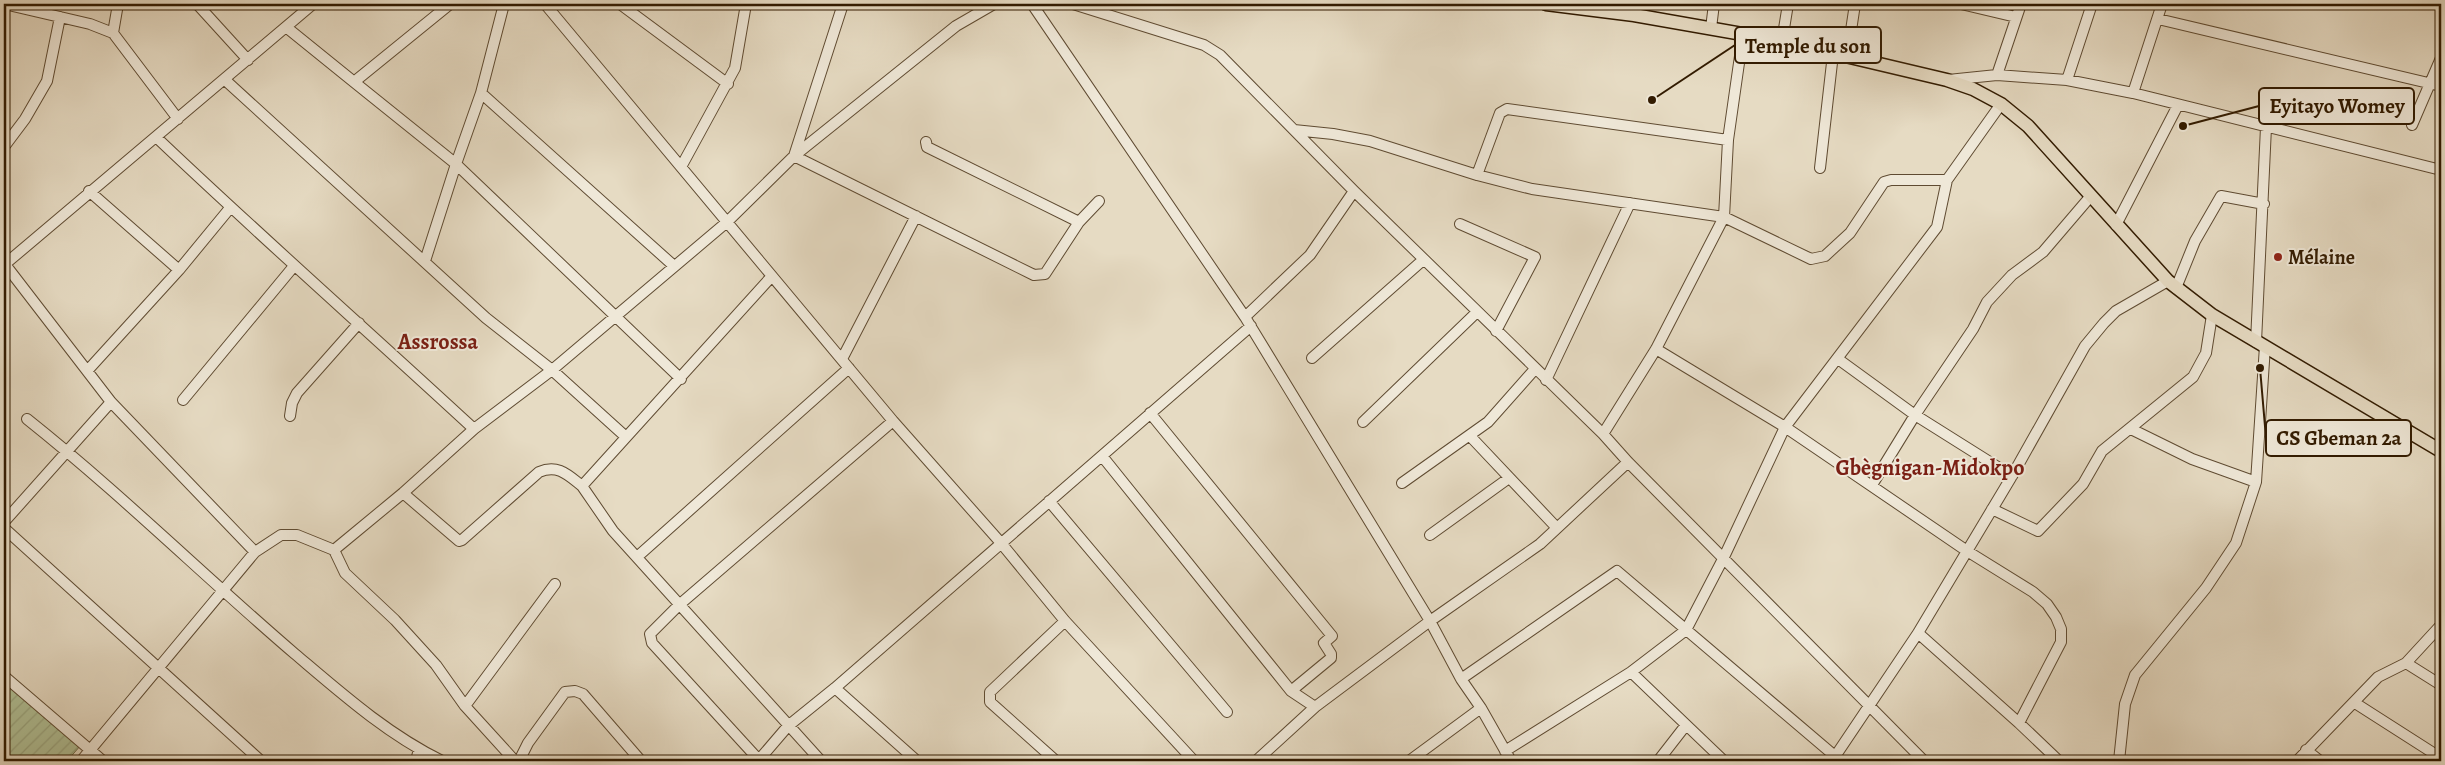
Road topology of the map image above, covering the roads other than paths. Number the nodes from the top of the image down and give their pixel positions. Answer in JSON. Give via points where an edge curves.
{"nodes":[{"id":1,"x":4,"y":4,"type":"edge"},
{"id":2,"x":118,"y":4,"type":"edge"},
{"id":3,"x":198,"y":4,"type":"edge"},
{"id":4,"x":313,"y":4,"type":"edge"},
{"id":5,"x":450,"y":4,"type":"edge"},
{"id":6,"x":504,"y":4,"type":"edge"},
{"id":7,"x":545,"y":4,"type":"edge"},
{"id":8,"x":620,"y":4,"type":"edge"},
{"id":9,"x":746,"y":4,"type":"edge"},
{"id":10,"x":843,"y":4,"type":"edge"},
{"id":11,"x":994,"y":4,"type":"edge"},
{"id":12,"x":1032,"y":4,"type":"edge"},
{"id":13,"x":1073,"y":4,"type":"edge"},
{"id":14,"x":1546,"y":4,"type":"edge"},
{"id":15,"x":1714,"y":4,"type":"edge"},
{"id":16,"x":1788,"y":4,"type":"edge"},
{"id":17,"x":1855,"y":4,"type":"edge"},
{"id":18,"x":1961,"y":4,"type":"edge"},
{"id":19,"x":2021,"y":4,"type":"edge"},
{"id":20,"x":2092,"y":4,"type":"edge"},
{"id":21,"x":2162,"y":4,"type":"edge"},
{"id":22,"x":1563,"y":5,"type":"edge"},
{"id":23,"x":1635,"y":9,"type":"edge"},
{"id":24,"x":60,"y":17,"type":"junction"},
{"id":25,"x":2016,"y":17,"type":"junction"},
{"id":26,"x":2158,"y":19,"type":"junction"},
{"id":27,"x":286,"y":27,"type":"junction"},
{"id":28,"x":1710,"y":28,"type":"junction"},
{"id":29,"x":113,"y":33,"type":"junction"},
{"id":30,"x":1743,"y":35,"type":"junction"},
{"id":31,"x":1782,"y":41,"type":"junction"},
{"id":32,"x":1833,"y":54,"type":"junction"},
{"id":33,"x":1847,"y":57,"type":"junction"},
{"id":34,"x":2441,"y":58,"type":"edge"},
{"id":35,"x":248,"y":60,"type":"junction"},
{"id":36,"x":1997,"y":76,"type":"junction"},
{"id":37,"x":224,"y":79,"type":"junction"},
{"id":38,"x":1947,"y":80,"type":"junction"},
{"id":39,"x":2067,"y":80,"type":"junction"},
{"id":40,"x":354,"y":82,"type":"junction"},
{"id":41,"x":2430,"y":83,"type":"junction"},
{"id":42,"x":728,"y":84,"type":"junction"},
{"id":43,"x":2441,"y":86,"type":"edge"},
{"id":44,"x":481,"y":93,"type":"junction"},
{"id":45,"x":2133,"y":93,"type":"junction"},
{"id":46,"x":2001,"y":104,"type":"junction"},
{"id":47,"x":2178,"y":105,"type":"junction"},
{"id":48,"x":178,"y":119,"type":"junction"},
{"id":49,"x":2412,"y":125,"type":"dead end"},
{"id":50,"x":2266,"y":128,"type":"junction"},
{"id":51,"x":1294,"y":130,"type":"junction"},
{"id":52,"x":156,"y":137,"type":"junction"},
{"id":53,"x":1728,"y":140,"type":"junction"},
{"id":54,"x":926,"y":142,"type":"dead end"},
{"id":55,"x":4,"y":147,"type":"edge"},
{"id":56,"x":794,"y":156,"type":"junction"},
{"id":57,"x":456,"y":164,"type":"junction"},
{"id":58,"x":681,"y":167,"type":"junction"},
{"id":59,"x":1820,"y":168,"type":"dead end"},
{"id":60,"x":2441,"y":170,"type":"edge"},
{"id":61,"x":1477,"y":175,"type":"junction"},
{"id":62,"x":1947,"y":180,"type":"junction"},
{"id":63,"x":89,"y":191,"type":"junction"},
{"id":64,"x":1354,"y":191,"type":"junction"},
{"id":65,"x":2090,"y":197,"type":"junction"},
{"id":66,"x":1099,"y":201,"type":"dead end"},
{"id":67,"x":1630,"y":203,"type":"junction"},
{"id":68,"x":2264,"y":204,"type":"junction"},
{"id":69,"x":230,"y":208,"type":"junction"},
{"id":70,"x":916,"y":216,"type":"junction"},
{"id":71,"x":1724,"y":218,"type":"junction"},
{"id":72,"x":727,"y":222,"type":"junction"},
{"id":73,"x":1079,"y":222,"type":"junction"},
{"id":74,"x":1460,"y":224,"type":"dead end"},
{"id":75,"x":2116,"y":225,"type":"junction"},
{"id":76,"x":1423,"y":260,"type":"junction"},
{"id":77,"x":425,"y":261,"type":"junction"},
{"id":78,"x":4,"y":264,"type":"edge"},
{"id":79,"x":294,"y":266,"type":"junction"},
{"id":80,"x":674,"y":266,"type":"junction"},
{"id":81,"x":179,"y":270,"type":"junction"},
{"id":82,"x":772,"y":276,"type":"junction"},
{"id":83,"x":2172,"y":285,"type":"junction"},
{"id":84,"x":1477,"y":312,"type":"junction"},
{"id":85,"x":2212,"y":315,"type":"junction"},
{"id":86,"x":617,"y":316,"type":"junction"},
{"id":87,"x":359,"y":322,"type":"junction"},
{"id":88,"x":1248,"y":322,"type":"junction"},
{"id":89,"x":1496,"y":331,"type":"junction"},
{"id":90,"x":2260,"y":344,"type":"junction"},
{"id":91,"x":1656,"y":349,"type":"junction"},
{"id":92,"x":1312,"y":358,"type":"dead end"},
{"id":93,"x":842,"y":360,"type":"junction"},
{"id":94,"x":1838,"y":360,"type":"junction"},
{"id":95,"x":849,"y":368,"type":"junction"},
{"id":96,"x":88,"y":370,"type":"junction"},
{"id":97,"x":552,"y":370,"type":"junction"},
{"id":98,"x":1535,"y":370,"type":"junction"},
{"id":99,"x":681,"y":379,"type":"junction"},
{"id":100,"x":1546,"y":380,"type":"junction"},
{"id":101,"x":182,"y":400,"type":"dead end"},
{"id":102,"x":111,"y":402,"type":"junction"},
{"id":103,"x":1150,"y":413,"type":"junction"},
{"id":104,"x":290,"y":416,"type":"dead end"},
{"id":105,"x":1915,"y":416,"type":"junction"},
{"id":106,"x":27,"y":419,"type":"dead end"},
{"id":107,"x":893,"y":421,"type":"junction"},
{"id":108,"x":1363,"y":422,"type":"dead end"},
{"id":109,"x":1785,"y":427,"type":"junction"},
{"id":110,"x":474,"y":430,"type":"junction"},
{"id":111,"x":2131,"y":430,"type":"junction"},
{"id":112,"x":1603,"y":434,"type":"junction"},
{"id":113,"x":1470,"y":436,"type":"junction"},
{"id":114,"x":626,"y":437,"type":"junction"},
{"id":115,"x":68,"y":452,"type":"junction"},
{"id":116,"x":2441,"y":452,"type":"edge"},
{"id":117,"x":1102,"y":456,"type":"junction"},
{"id":118,"x":1628,"y":462,"type":"junction"},
{"id":119,"x":2012,"y":476,"type":"junction"},
{"id":120,"x":1509,"y":478,"type":"junction"},
{"id":121,"x":2256,"y":482,"type":"junction"},
{"id":122,"x":1402,"y":483,"type":"dead end"},
{"id":123,"x":1872,"y":485,"type":"junction"},
{"id":124,"x":582,"y":486,"type":"junction"},
{"id":125,"x":403,"y":494,"type":"junction"},
{"id":126,"x":1049,"y":501,"type":"junction"},
{"id":127,"x":1992,"y":509,"type":"junction"},
{"id":128,"x":4,"y":522,"type":"edge"},
{"id":129,"x":4,"y":528,"type":"edge"},
{"id":130,"x":1557,"y":528,"type":"junction"},
{"id":131,"x":1430,"y":535,"type":"dead end"},
{"id":132,"x":1001,"y":543,"type":"junction"},
{"id":133,"x":334,"y":550,"type":"junction"},
{"id":134,"x":1968,"y":551,"type":"junction"},
{"id":135,"x":255,"y":552,"type":"junction"},
{"id":136,"x":637,"y":557,"type":"junction"},
{"id":137,"x":1724,"y":557,"type":"junction"},
{"id":138,"x":555,"y":584,"type":"dead end"},
{"id":139,"x":222,"y":591,"type":"junction"},
{"id":140,"x":680,"y":605,"type":"junction"},
{"id":141,"x":1065,"y":621,"type":"junction"},
{"id":142,"x":1430,"y":621,"type":"junction"},
{"id":143,"x":2441,"y":625,"type":"edge"},
{"id":144,"x":1686,"y":630,"type":"junction"},
{"id":145,"x":1918,"y":633,"type":"junction"},
{"id":146,"x":2406,"y":663,"type":"junction"},
{"id":147,"x":160,"y":668,"type":"junction"},
{"id":148,"x":1630,"y":672,"type":"junction"},
{"id":149,"x":4,"y":676,"type":"edge"},
{"id":150,"x":1461,"y":679,"type":"junction"},
{"id":151,"x":2441,"y":685,"type":"edge"},
{"id":152,"x":836,"y":688,"type":"junction"},
{"id":153,"x":1291,"y":691,"type":"junction"},
{"id":154,"x":2355,"y":703,"type":"junction"},
{"id":155,"x":465,"y":706,"type":"junction"},
{"id":156,"x":1315,"y":707,"type":"junction"},
{"id":157,"x":1481,"y":708,"type":"junction"},
{"id":158,"x":1870,"y":708,"type":"junction"},
{"id":159,"x":1227,"y":712,"type":"dead end"},
{"id":160,"x":2020,"y":723,"type":"junction"},
{"id":161,"x":1686,"y":725,"type":"junction"},
{"id":162,"x":788,"y":726,"type":"junction"},
{"id":163,"x":419,"y":749,"type":"junction"},
{"id":164,"x":91,"y":750,"type":"junction"},
{"id":165,"x":2306,"y":750,"type":"junction"},
{"id":166,"x":1505,"y":751,"type":"junction"},
{"id":167,"x":2441,"y":758,"type":"edge"},
{"id":168,"x":1834,"y":759,"type":"edge"},
{"id":169,"x":81,"y":761,"type":"edge"},
{"id":170,"x":103,"y":761,"type":"edge"},
{"id":171,"x":261,"y":761,"type":"edge"},
{"id":172,"x":416,"y":761,"type":"edge"},
{"id":173,"x":442,"y":761,"type":"edge"},
{"id":174,"x":515,"y":761,"type":"edge"},
{"id":175,"x":519,"y":761,"type":"edge"},
{"id":176,"x":641,"y":761,"type":"edge"},
{"id":177,"x":758,"y":761,"type":"edge"},
{"id":178,"x":821,"y":761,"type":"edge"},
{"id":179,"x":917,"y":761,"type":"edge"},
{"id":180,"x":1056,"y":761,"type":"edge"},
{"id":181,"x":1194,"y":761,"type":"edge"},
{"id":182,"x":1256,"y":761,"type":"edge"},
{"id":183,"x":1409,"y":761,"type":"edge"},
{"id":184,"x":1512,"y":761,"type":"edge"},
{"id":185,"x":1658,"y":761,"type":"edge"},
{"id":186,"x":1724,"y":761,"type":"edge"},
{"id":187,"x":1923,"y":761,"type":"edge"},
{"id":188,"x":2059,"y":761,"type":"edge"},
{"id":189,"x":2119,"y":761,"type":"edge"},
{"id":190,"x":2297,"y":761,"type":"edge"},
{"id":191,"x":2320,"y":761,"type":"edge"}],
"edges":[{"from":1,"to":24,"type":"street"},
{"from":2,"to":29,"type":"street"},
{"from":3,"to":35,"type":"street"},
{"from":4,"to":27,"type":"street"},
{"from":5,"to":40,"type":"street"},
{"from":6,"to":44,"type":"street"},
{"from":7,"to":58,"type":"street"},
{"from":8,"to":42,"type":"street"},
{"from":9,"to":42,"type":"street","via":[[739,53]]},
{"from":10,"to":56,"type":"street"},
{"from":11,"to":56,"type":"street","via":[[956,26]]},
{"from":12,"to":88,"type":"street"},
{"from":13,"to":51,"type":"street","via":[[1212,50]]},
{"from":14,"to":22,"type":"main road"},
{"from":15,"to":28,"type":"street"},
{"from":16,"to":31,"type":"street"},
{"from":17,"to":33,"type":"street"},
{"from":18,"to":25,"type":"street"},
{"from":19,"to":25,"type":"street"},
{"from":20,"to":39,"type":"street"},
{"from":21,"to":26,"type":"street"},
{"from":22,"to":23,"type":"main road"},
{"from":23,"to":28,"type":"main road"},
{"from":24,"to":29,"type":"street"},
{"from":24,"to":55,"type":"street","via":[[47,81]]},
{"from":25,"to":36,"type":"street"},
{"from":26,"to":41,"type":"street"},
{"from":26,"to":45,"type":"street"},
{"from":27,"to":35,"type":"street"},
{"from":27,"to":40,"type":"street"},
{"from":28,"to":30,"type":"main road"},
{"from":29,"to":48,"type":"street"},
{"from":30,"to":31,"type":"main road"},
{"from":30,"to":53,"type":"street"},
{"from":31,"to":32,"type":"main road"},
{"from":32,"to":33,"type":"main road"},
{"from":32,"to":59,"type":"street"},
{"from":33,"to":38,"type":"main road"},
{"from":34,"to":41,"type":"street"},
{"from":35,"to":37,"type":"street"},
{"from":36,"to":38,"type":"street"},
{"from":36,"to":39,"type":"street"},
{"from":37,"to":48,"type":"street"},
{"from":37,"to":77,"type":"street"},
{"from":38,"to":46,"type":"main road"},
{"from":39,"to":45,"type":"street"},
{"from":40,"to":57,"type":"street"},
{"from":41,"to":43,"type":"street"},
{"from":41,"to":49,"type":"street"},
{"from":42,"to":58,"type":"street"},
{"from":44,"to":57,"type":"street"},
{"from":44,"to":80,"type":"street"},
{"from":45,"to":47,"type":"street"},
{"from":46,"to":62,"type":"street"},
{"from":46,"to":65,"type":"main road","via":[[2048,146]]},
{"from":47,"to":50,"type":"street"},
{"from":47,"to":75,"type":"street"},
{"from":48,"to":52,"type":"street"},
{"from":50,"to":60,"type":"street"},
{"from":50,"to":68,"type":"street"},
{"from":51,"to":61,"type":"street","via":[[1370,141]]},
{"from":51,"to":64,"type":"street"},
{"from":52,"to":63,"type":"street"},
{"from":52,"to":69,"type":"street"},
{"from":53,"to":61,"type":"street","via":[[1507,109],[1500,113]]},
{"from":53,"to":71,"type":"street"},
{"from":54,"to":73,"type":"street","via":[[927,147]]},
{"from":56,"to":70,"type":"street"},
{"from":56,"to":72,"type":"street"},
{"from":57,"to":77,"type":"street"},
{"from":57,"to":86,"type":"street"},
{"from":58,"to":72,"type":"street"},
{"from":61,"to":67,"type":"street","via":[[1532,189]]},
{"from":62,"to":71,"type":"street","via":[[1884,182],[1850,233],[1825,256],[1811,259]]},
{"from":62,"to":94,"type":"street","via":[[1938,227]]},
{"from":63,"to":78,"type":"street"},
{"from":63,"to":81,"type":"street"},
{"from":64,"to":76,"type":"street"},
{"from":64,"to":88,"type":"street","via":[[1310,255]]},
{"from":65,"to":75,"type":"main road"},
{"from":65,"to":105,"type":"street","via":[[2043,252],[2012,275],[1987,302],[1973,329]]},
{"from":66,"to":73,"type":"street"},
{"from":67,"to":71,"type":"street"},
{"from":67,"to":100,"type":"street"},
{"from":68,"to":83,"type":"street","via":[[2221,196]]},
{"from":68,"to":90,"type":"street"},
{"from":69,"to":79,"type":"street"},
{"from":69,"to":81,"type":"street"},
{"from":70,"to":73,"type":"street","via":[[1040,276],[1045,274]]},
{"from":70,"to":93,"type":"street"},
{"from":71,"to":91,"type":"street"},
{"from":72,"to":80,"type":"street"},
{"from":72,"to":82,"type":"street"},
{"from":74,"to":89,"type":"street","via":[[1535,257]]},
{"from":75,"to":83,"type":"main road"},
{"from":76,"to":84,"type":"street"},
{"from":76,"to":92,"type":"street"},
{"from":77,"to":97,"type":"street","via":[[486,318]]},
{"from":78,"to":96,"type":"street"},
{"from":79,"to":87,"type":"street"},
{"from":79,"to":101,"type":"street"},
{"from":80,"to":86,"type":"street"},
{"from":81,"to":96,"type":"street"},
{"from":82,"to":93,"type":"street"},
{"from":82,"to":99,"type":"street"},
{"from":83,"to":85,"type":"main road"},
{"from":83,"to":119,"type":"street","via":[[2116,311],[2094,334]]},
{"from":84,"to":89,"type":"street"},
{"from":84,"to":108,"type":"street"},
{"from":85,"to":90,"type":"main road"},
{"from":85,"to":111,"type":"street","via":[[2206,353],[2193,377]]},
{"from":86,"to":97,"type":"street"},
{"from":86,"to":99,"type":"street"},
{"from":87,"to":104,"type":"street","via":[[297,393]]},
{"from":87,"to":110,"type":"street"},
{"from":88,"to":103,"type":"street"},
{"from":88,"to":142,"type":"street"},
{"from":89,"to":98,"type":"street"},
{"from":90,"to":116,"type":"main road"},
{"from":90,"to":121,"type":"street"},
{"from":91,"to":109,"type":"street"},
{"from":91,"to":112,"type":"street"},
{"from":93,"to":95,"type":"street"},
{"from":94,"to":105,"type":"street"},
{"from":94,"to":109,"type":"street"},
{"from":95,"to":107,"type":"street"},
{"from":95,"to":136,"type":"street"},
{"from":96,"to":102,"type":"street"},
{"from":97,"to":110,"type":"street"},
{"from":97,"to":114,"type":"street"},
{"from":98,"to":100,"type":"street"},
{"from":98,"to":113,"type":"street"},
{"from":99,"to":114,"type":"street"},
{"from":100,"to":112,"type":"street"},
{"from":102,"to":115,"type":"street"},
{"from":102,"to":135,"type":"street"},
{"from":103,"to":117,"type":"street"},
{"from":103,"to":153,"type":"street","via":[[1332,636],[1324,643],[1331,658]]},
{"from":105,"to":119,"type":"street"},
{"from":105,"to":123,"type":"street"},
{"from":106,"to":115,"type":"street"},
{"from":107,"to":132,"type":"street"},
{"from":107,"to":140,"type":"street"},
{"from":109,"to":123,"type":"street"},
{"from":109,"to":137,"type":"street"},
{"from":110,"to":125,"type":"street"},
{"from":111,"to":121,"type":"street","via":[[2192,459]]},
{"from":111,"to":127,"type":"street","via":[[2102,451],[2083,484],[2038,532]]},
{"from":112,"to":118,"type":"street"},
{"from":113,"to":120,"type":"street"},
{"from":113,"to":122,"type":"street"},
{"from":114,"to":124,"type":"street"},
{"from":115,"to":128,"type":"street"},
{"from":115,"to":139,"type":"street"},
{"from":117,"to":126,"type":"street"},
{"from":117,"to":153,"type":"street"},
{"from":118,"to":130,"type":"street"},
{"from":118,"to":137,"type":"street"},
{"from":119,"to":127,"type":"street"},
{"from":120,"to":130,"type":"street"},
{"from":120,"to":131,"type":"street"},
{"from":121,"to":189,"type":"street","via":[[2236,543],[2220,570],[2134,675],[2125,704]]},
{"from":123,"to":134,"type":"street"},
{"from":124,"to":125,"type":"street","via":[[554,468],[540,472],[459,541]]},
{"from":124,"to":136,"type":"street","via":[[613,531]]},
{"from":125,"to":133,"type":"street"},
{"from":126,"to":132,"type":"street"},
{"from":126,"to":159,"type":"street"},
{"from":127,"to":134,"type":"street"},
{"from":129,"to":147,"type":"street"},
{"from":130,"to":142,"type":"street","via":[[1540,544]]},
{"from":132,"to":141,"type":"street"},
{"from":132,"to":152,"type":"street"},
{"from":133,"to":135,"type":"street","via":[[297,535],[281,535]]},
{"from":133,"to":155,"type":"street","via":[[345,573],[436,665]]},
{"from":134,"to":145,"type":"street"},
{"from":134,"to":160,"type":"street","via":[[2033,592],[2047,604],[2061,629],[2062,642],[2057,654]]},
{"from":135,"to":139,"type":"street"},
{"from":136,"to":140,"type":"street"},
{"from":137,"to":144,"type":"street"},
{"from":137,"to":158,"type":"street"},
{"from":138,"to":155,"type":"street"},
{"from":139,"to":147,"type":"street"},
{"from":139,"to":163,"type":"street","via":[[366,713]]},
{"from":140,"to":162,"type":"street"},
{"from":140,"to":177,"type":"street","via":[[650,634],[652,644]]},
{"from":141,"to":180,"type":"street","via":[[990,692],[988,698]]},
{"from":141,"to":181,"type":"street"},
{"from":142,"to":150,"type":"street"},
{"from":142,"to":156,"type":"street"},
{"from":143,"to":146,"type":"street"},
{"from":144,"to":148,"type":"street"},
{"from":144,"to":150,"type":"street","via":[[1617,571]]},
{"from":144,"to":168,"type":"street"},
{"from":145,"to":158,"type":"street"},
{"from":145,"to":160,"type":"street"},
{"from":146,"to":151,"type":"street"},
{"from":146,"to":154,"type":"street","via":[[2378,677]]},
{"from":147,"to":164,"type":"street"},
{"from":147,"to":171,"type":"street"},
{"from":148,"to":161,"type":"street"},
{"from":148,"to":166,"type":"street"},
{"from":149,"to":164,"type":"street"},
{"from":150,"to":157,"type":"street"},
{"from":152,"to":162,"type":"street"},
{"from":152,"to":179,"type":"street"},
{"from":153,"to":156,"type":"street"},
{"from":154,"to":165,"type":"street"},
{"from":154,"to":167,"type":"street"},
{"from":155,"to":174,"type":"street"},
{"from":156,"to":182,"type":"street"},
{"from":157,"to":166,"type":"street"},
{"from":157,"to":183,"type":"street"},
{"from":158,"to":168,"type":"street"},
{"from":158,"to":187,"type":"street"},
{"from":160,"to":188,"type":"street"},
{"from":161,"to":185,"type":"street"},
{"from":161,"to":186,"type":"street"},
{"from":162,"to":177,"type":"street"},
{"from":162,"to":178,"type":"street"},
{"from":163,"to":172,"type":"street"},
{"from":163,"to":173,"type":"street"},
{"from":164,"to":169,"type":"street"},
{"from":164,"to":170,"type":"street"},
{"from":165,"to":190,"type":"street"},
{"from":165,"to":191,"type":"street"},
{"from":166,"to":184,"type":"street"},
{"from":175,"to":176,"type":"street","via":[[565,692],[575,691],[583,694]]}]}
